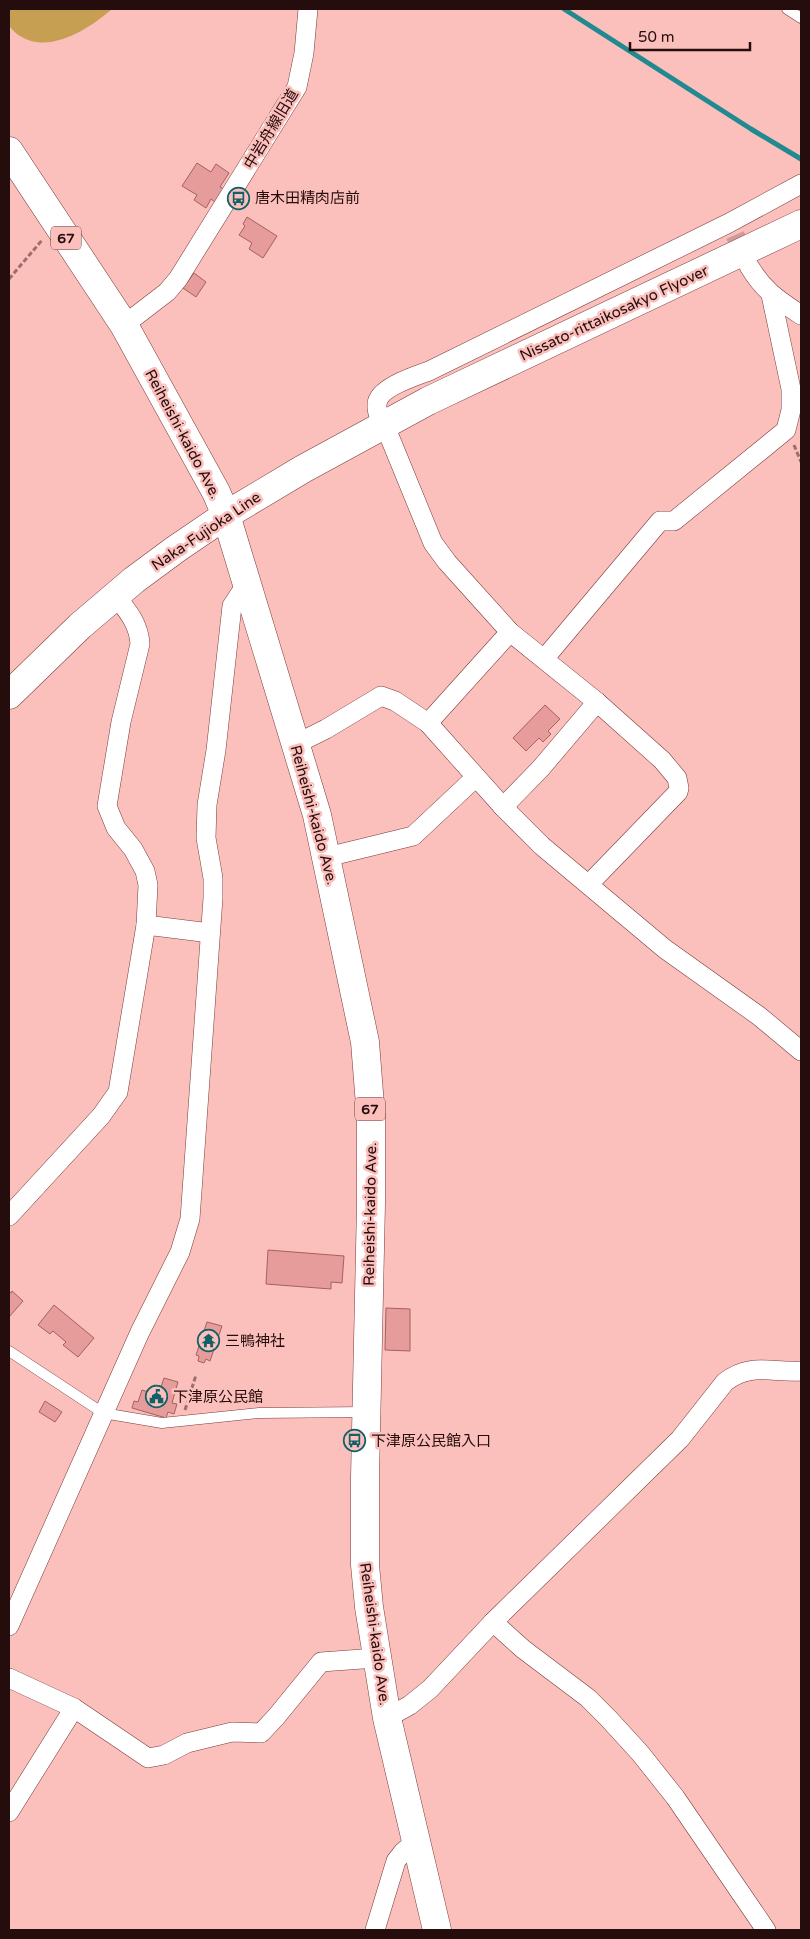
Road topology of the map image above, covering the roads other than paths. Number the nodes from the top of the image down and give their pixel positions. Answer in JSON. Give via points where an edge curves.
{"nodes":[{"id":1,"x":308,"y":9,"type":"edge"},
{"id":2,"x":787,"y":9,"type":"edge"},
{"id":3,"x":801,"y":18,"type":"edge"},
{"id":4,"x":9,"y":151,"type":"edge"},
{"id":5,"x":801,"y":184,"type":"edge"},
{"id":6,"x":801,"y":224,"type":"edge"},
{"id":7,"x":749,"y":266,"type":"tunnel mouth"},
{"id":8,"x":771,"y":295,"type":"junction"},
{"id":9,"x":801,"y":315,"type":"edge"},
{"id":10,"x":124,"y":326,"type":"junction"},
{"id":11,"x":428,"y":402,"type":"joint"},
{"id":12,"x":383,"y":424,"type":"junction"},
{"id":13,"x":226,"y":515,"type":"junction"},
{"id":14,"x":247,"y":583,"type":"junction"},
{"id":15,"x":115,"y":595,"type":"junction"},
{"id":16,"x":510,"y":632,"type":"junction"},
{"id":17,"x":544,"y":659,"type":"junction"},
{"id":18,"x":9,"y":695,"type":"edge"},
{"id":19,"x":597,"y":702,"type":"junction"},
{"id":20,"x":428,"y":723,"type":"junction"},
{"id":21,"x":296,"y":744,"type":"junction"},
{"id":22,"x":476,"y":777,"type":"junction"},
{"id":23,"x":503,"y":808,"type":"junction"},
{"id":24,"x":327,"y":858,"type":"junction"},
{"id":25,"x":589,"y":884,"type":"junction"},
{"id":26,"x":146,"y":925,"type":"junction"},
{"id":27,"x":210,"y":932,"type":"junction"},
{"id":28,"x":801,"y":1051,"type":"edge"},
{"id":29,"x":9,"y":1216,"type":"edge"},
{"id":30,"x":9,"y":1351,"type":"edge"},
{"id":31,"x":801,"y":1371,"type":"edge"},
{"id":32,"x":367,"y":1412,"type":"junction"},
{"id":33,"x":103,"y":1413,"type":"junction"},
{"id":34,"x":493,"y":1622,"type":"junction"},
{"id":35,"x":9,"y":1626,"type":"edge"},
{"id":36,"x":376,"y":1658,"type":"junction"},
{"id":37,"x":9,"y":1678,"type":"edge"},
{"id":38,"x":74,"y":1708,"type":"junction"},
{"id":39,"x":387,"y":1718,"type":"junction"},
{"id":40,"x":9,"y":1812,"type":"edge"},
{"id":41,"x":416,"y":1841,"type":"junction"},
{"id":42,"x":375,"y":1930,"type":"edge"},
{"id":43,"x":437,"y":1930,"type":"edge"},
{"id":44,"x":766,"y":1930,"type":"edge"}],
"edges":[{"from":1,"to":10,"type":"street","name":"中岩舟線旧道","via":[[304,54],[296,88],[178,279],[167,292]]},
{"from":2,"to":3,"type":"lane"},
{"from":4,"to":10,"type":"main road","number":"67"},
{"from":5,"to":12,"type":"street","via":[[732,229],[384,392],[376,407]]},
{"from":6,"to":11,"type":"main road","name":"Nissato-rittaikosakyo Flyover"},
{"from":7,"to":8,"type":"street"},
{"from":8,"to":9,"type":"street"},
{"from":8,"to":17,"type":"street","via":[[791,389],[792,410],[786,430],[674,521],[660,521]]},
{"from":10,"to":13,"type":"main road","name":"Reiheishi-kaido Ave.","number":"67","via":[[201,463]]},
{"from":11,"to":12,"type":"main road","name":"Naka-Fujioka Line"},
{"from":12,"to":13,"type":"main road","name":"Naka-Fujioka Line"},
{"from":12,"to":16,"type":"street","via":[[433,543]]},
{"from":13,"to":14,"type":"main road","name":"Reiheishi-kaido Ave.","number":"67"},
{"from":13,"to":15,"type":"main road","name":"Naka-Fujioka Line"},
{"from":14,"to":21,"type":"main road","name":"Reiheishi-kaido Ave.","number":"67"},
{"from":14,"to":27,"type":"street","via":[[232,606],[207,805],[206,838],[213,878]]},
{"from":15,"to":18,"type":"main road","name":"Naka-Fujioka Line"},
{"from":15,"to":26,"type":"street","via":[[136,624],[140,644],[121,722],[107,806],[116,828],[144,871],[148,885]]},
{"from":16,"to":17,"type":"street"},
{"from":16,"to":20,"type":"street"},
{"from":17,"to":19,"type":"street"},
{"from":19,"to":23,"type":"street"},
{"from":19,"to":25,"type":"street","via":[[662,760],[677,778],[679,788]]},
{"from":20,"to":21,"type":"street","via":[[395,701],[381,696]]},
{"from":20,"to":22,"type":"street"},
{"from":21,"to":24,"type":"main road","name":"Reiheishi-kaido Ave.","number":"67"},
{"from":22,"to":23,"type":"street"},
{"from":22,"to":24,"type":"street","via":[[413,836]]},
{"from":23,"to":25,"type":"street","via":[[542,846]]},
{"from":24,"to":32,"type":"main road","name":"Reiheishi-kaido Ave.","number":"67","via":[[360,1012],[368,1077],[371,1204]]},
{"from":25,"to":28,"type":"street","via":[[665,949],[759,1016]]},
{"from":26,"to":27,"type":"street"},
{"from":26,"to":29,"type":"street","via":[[118,1092],[101,1116]]},
{"from":27,"to":33,"type":"street","via":[[190,1219],[180,1252]]},
{"from":30,"to":33,"type":"lane"},
{"from":31,"to":34,"type":"street","via":[[747,1370],[729,1379],[680,1439]]},
{"from":32,"to":33,"type":"lane","via":[[259,1413],[162,1423]]},
{"from":32,"to":36,"type":"main road","name":"Reiheishi-kaido Ave.","number":"67","via":[[365,1565]]},
{"from":33,"to":35,"type":"street"},
{"from":34,"to":39,"type":"street","via":[[430,1690]]},
{"from":34,"to":44,"type":"street","via":[[588,1698],[640,1754],[675,1797]]},
{"from":36,"to":38,"type":"street","via":[[321,1662],[261,1733],[232,1732],[188,1743],[164,1755],[148,1758]]},
{"from":36,"to":39,"type":"main road","name":"Reiheishi-kaido Ave.","number":"67"},
{"from":37,"to":38,"type":"street"},
{"from":38,"to":40,"type":"street"},
{"from":39,"to":41,"type":"main road","name":"Reiheishi-kaido Ave.","number":"67"},
{"from":41,"to":42,"type":"street","via":[[396,1862]]},
{"from":41,"to":43,"type":"main road","name":"Reiheishi-kaido Ave.","number":"67"}]}
